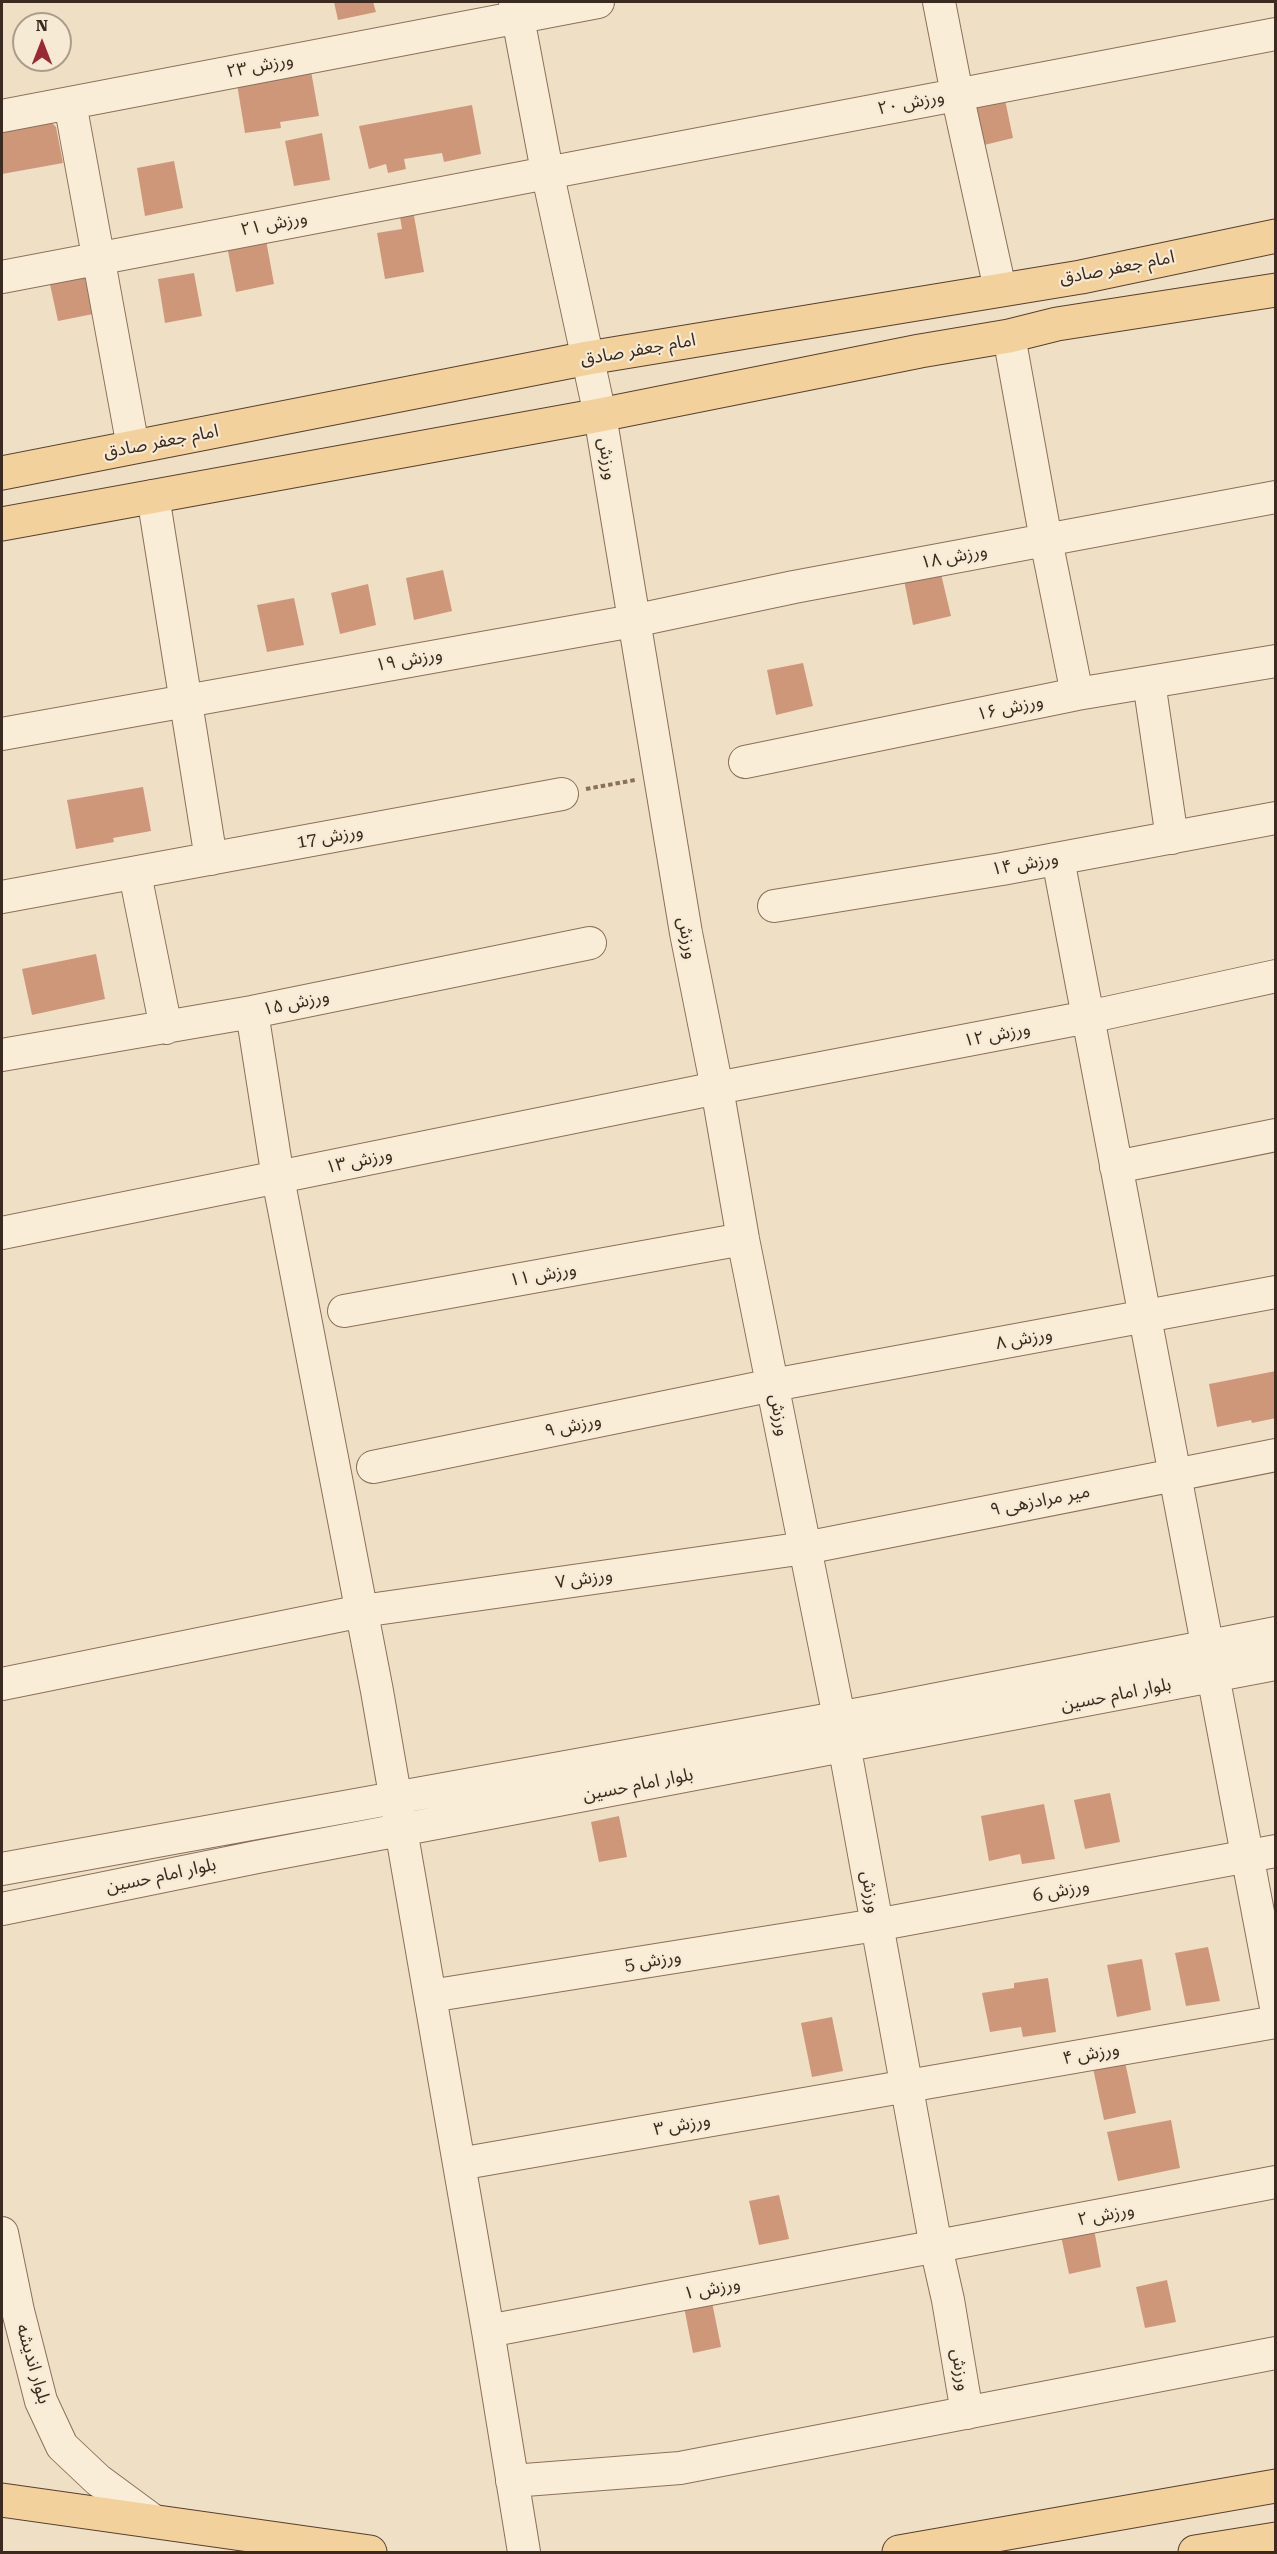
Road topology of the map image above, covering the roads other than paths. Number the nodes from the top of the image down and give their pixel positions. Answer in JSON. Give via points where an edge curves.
{"nodes":[{"id":1,"x":598,"y":2,"type":"edge"},
{"id":2,"x":939,"y":2,"type":"edge"},
{"id":3,"x":516,"y":9,"type":"edge"},
{"id":4,"x":1275,"y":34,"type":"edge"},
{"id":5,"x":957,"y":94,"type":"junction"},
{"id":6,"x":70,"y":103,"type":"junction"},
{"id":7,"x":2,"y":116,"type":"edge"},
{"id":8,"x":547,"y":171,"type":"junction"},
{"id":9,"x":1275,"y":236,"type":"edge"},
{"id":10,"x":97,"y":258,"type":"junction"},
{"id":11,"x":2,"y":277,"type":"edge"},
{"id":12,"x":1081,"y":277,"type":"junction"},
{"id":13,"x":1000,"y":289,"type":"junction"},
{"id":14,"x":1275,"y":290,"type":"edge"},
{"id":15,"x":945,"y":299,"type":"junction"},
{"id":16,"x":1057,"y":324,"type":"junction"},
{"id":17,"x":1009,"y":336,"type":"junction"},
{"id":18,"x":920,"y":351,"type":"junction"},
{"id":19,"x":588,"y":358,"type":"junction"},
{"id":20,"x":600,"y":416,"type":"junction"},
{"id":21,"x":133,"y":447,"type":"junction"},
{"id":22,"x":2,"y":472,"type":"edge"},
{"id":23,"x":153,"y":496,"type":"junction"},
{"id":24,"x":1275,"y":497,"type":"edge"},
{"id":25,"x":2,"y":524,"type":"edge"},
{"id":26,"x":1046,"y":540,"type":"junction"},
{"id":27,"x":633,"y":621,"type":"junction"},
{"id":28,"x":1275,"y":661,"type":"edge"},
{"id":29,"x":1149,"y":682,"type":"junction"},
{"id":30,"x":1077,"y":694,"type":"junction"},
{"id":31,"x":186,"y":700,"type":"junction"},
{"id":32,"x":2,"y":734,"type":"edge"},
{"id":33,"x":745,"y":762,"type":"dead end"},
{"id":34,"x":562,"y":794,"type":"road end"},
{"id":35,"x":1275,"y":818,"type":"edge"},
{"id":36,"x":1172,"y":838,"type":"junction"},
{"id":37,"x":211,"y":859,"type":"junction"},
{"id":38,"x":1058,"y":859,"type":"junction"},
{"id":39,"x":135,"y":874,"type":"junction"},
{"id":40,"x":2,"y":897,"type":"edge"},
{"id":41,"x":774,"y":906,"type":"dead end"},
{"id":42,"x":590,"y":943,"type":"dead end"},
{"id":43,"x":1275,"y":976,"type":"edge"},
{"id":44,"x":252,"y":1012,"type":"junction"},
{"id":45,"x":1088,"y":1017,"type":"junction"},
{"id":46,"x":166,"y":1028,"type":"junction"},
{"id":47,"x":2,"y":1055,"type":"edge"},
{"id":48,"x":717,"y":1088,"type":"junction"},
{"id":49,"x":1275,"y":1136,"type":"edge"},
{"id":50,"x":1116,"y":1167,"type":"junction"},
{"id":51,"x":278,"y":1178,"type":"junction"},
{"id":52,"x":2,"y":1233,"type":"edge"},
{"id":53,"x":743,"y":1239,"type":"junction"},
{"id":54,"x":1275,"y":1292,"type":"edge"},
{"id":55,"x":344,"y":1311,"type":"dead end"},
{"id":56,"x":1144,"y":1316,"type":"junction"},
{"id":57,"x":773,"y":1385,"type":"junction"},
{"id":58,"x":1275,"y":1455,"type":"edge"},
{"id":59,"x":373,"y":1467,"type":"dead end"},
{"id":60,"x":1174,"y":1475,"type":"junction"},
{"id":61,"x":805,"y":1548,"type":"junction"},
{"id":62,"x":362,"y":1611,"type":"junction"},
{"id":63,"x":1275,"y":1633,"type":"edge"},
{"id":64,"x":1209,"y":1661,"type":"junction"},
{"id":65,"x":1275,"y":1664,"type":"edge"},
{"id":66,"x":2,"y":1684,"type":"edge"},
{"id":67,"x":842,"y":1732,"type":"junction"},
{"id":68,"x":396,"y":1798,"type":"junction"},
{"id":69,"x":402,"y":1830,"type":"junction"},
{"id":70,"x":1261,"y":1854,"type":"edge"},
{"id":71,"x":2,"y":1869,"type":"edge"},
{"id":72,"x":2,"y":1909,"type":"edge"},
{"id":73,"x":876,"y":1925,"type":"junction"},
{"id":74,"x":430,"y":1996,"type":"junction"},
{"id":75,"x":1275,"y":2007,"type":"edge"},
{"id":76,"x":1275,"y":2022,"type":"edge"},
{"id":77,"x":906,"y":2086,"type":"junction"},
{"id":78,"x":459,"y":2164,"type":"junction"},
{"id":79,"x":1275,"y":2182,"type":"edge"},
{"id":80,"x":2,"y":2233,"type":"edge"},
{"id":81,"x":936,"y":2247,"type":"junction"},
{"id":82,"x":488,"y":2331,"type":"junction"},
{"id":83,"x":13,"y":2344,"type":"edge"},
{"id":84,"x":1275,"y":2353,"type":"edge"},
{"id":85,"x":967,"y":2413,"type":"junction"},
{"id":86,"x":512,"y":2481,"type":"junction"},
{"id":87,"x":1275,"y":2486,"type":"edge"},
{"id":88,"x":2,"y":2500,"type":"edge"},
{"id":89,"x":155,"y":2522,"type":"junction"},
{"id":90,"x":1275,"y":2539,"type":"edge"},
{"id":91,"x":370,"y":2553,"type":"edge"},
{"id":92,"x":524,"y":2553,"type":"edge"},
{"id":93,"x":899,"y":2553,"type":"edge"},
{"id":94,"x":1195,"y":2553,"type":"edge"}],
"edges":[{"from":1,"to":3,"type":"street","name":"ورزش ۲۳"},
{"from":2,"to":5,"type":"street"},
{"from":3,"to":6,"type":"street","name":"ورزش ۲۳"},
{"from":3,"to":8,"type":"street"},
{"from":4,"to":5,"type":"street","name":"ورزش ۲۰"},
{"from":5,"to":8,"type":"street","name":"ورزش ۲۰"},
{"from":5,"to":13,"type":"street"},
{"from":6,"to":7,"type":"street","name":"ورزش ۲۳"},
{"from":6,"to":10,"type":"street"},
{"from":8,"to":10,"type":"street","name":"ورزش ۲۱"},
{"from":8,"to":19,"type":"street"},
{"from":9,"to":12,"type":"main road","name":"امام جعفر صادق"},
{"from":10,"to":11,"type":"street","name":"ورزش ۲۱"},
{"from":10,"to":21,"type":"street"},
{"from":12,"to":13,"type":"main road","name":"امام جعفر صادق"},
{"from":12,"to":16,"type":"main road","via":[[1030,305],[1031,320]]},
{"from":13,"to":15,"type":"main road","name":"امام جعفر صادق"},
{"from":14,"to":16,"type":"main road"},
{"from":15,"to":18,"type":"main road","via":[[973,306],[977,311],[976,324]]},
{"from":15,"to":19,"type":"main road","name":"امام جعفر صادق"},
{"from":16,"to":17,"type":"main road"},
{"from":17,"to":18,"type":"main road"},
{"from":17,"to":26,"type":"street"},
{"from":18,"to":20,"type":"main road"},
{"from":19,"to":20,"type":"street","name":"ورزش"},
{"from":19,"to":21,"type":"main road","name":"امام جعفر صادق"},
{"from":20,"to":23,"type":"main road"},
{"from":20,"to":27,"type":"street","name":"ورزش"},
{"from":21,"to":22,"type":"main road","name":"امام جعفر صادق"},
{"from":23,"to":25,"type":"main road"},
{"from":23,"to":31,"type":"street"},
{"from":24,"to":26,"type":"street","name":"ورزش ۱۸"},
{"from":26,"to":27,"type":"street","name":"ورزش ۱۸"},
{"from":26,"to":30,"type":"street"},
{"from":27,"to":31,"type":"street","name":"ورزش ۱۹"},
{"from":27,"to":48,"type":"street","name":"ورزش","via":[[686,933]]},
{"from":28,"to":29,"type":"street","name":"ورزش ۱۶"},
{"from":29,"to":30,"type":"street","name":"ورزش ۱۶"},
{"from":29,"to":36,"type":"street"},
{"from":30,"to":33,"type":"street","name":"ورزش ۱۶"},
{"from":31,"to":32,"type":"street","name":"ورزش ۱۹"},
{"from":31,"to":37,"type":"street"},
{"from":34,"to":37,"type":"street","name":"ورزش 17"},
{"from":35,"to":36,"type":"street","name":"ورزش ۱۴"},
{"from":36,"to":38,"type":"street","name":"ورزش ۱۴"},
{"from":37,"to":39,"type":"street","name":"ورزش 17"},
{"from":38,"to":41,"type":"street","name":"ورزش ۱۴"},
{"from":38,"to":45,"type":"street"},
{"from":39,"to":40,"type":"street","name":"ورزش 17"},
{"from":39,"to":46,"type":"street"},
{"from":42,"to":44,"type":"street","name":"ورزش ۱۵"},
{"from":43,"to":45,"type":"street","name":"ورزش ۱۲"},
{"from":44,"to":46,"type":"street","name":"ورزش ۱۵"},
{"from":44,"to":51,"type":"street"},
{"from":45,"to":48,"type":"street","name":"ورزش ۱۲"},
{"from":45,"to":50,"type":"street"},
{"from":46,"to":47,"type":"street","name":"ورزش ۱۵"},
{"from":48,"to":51,"type":"street","name":"ورزش ۱۳"},
{"from":48,"to":53,"type":"street","name":"ورزش"},
{"from":49,"to":50,"type":"street"},
{"from":50,"to":56,"type":"street"},
{"from":51,"to":52,"type":"street","name":"ورزش ۱۳"},
{"from":51,"to":62,"type":"street"},
{"from":53,"to":55,"type":"street","name":"ورزش ۱۱"},
{"from":53,"to":57,"type":"street","name":"ورزش"},
{"from":54,"to":56,"type":"street","name":"ورزش ۸"},
{"from":56,"to":57,"type":"street","name":"ورزش ۸"},
{"from":56,"to":60,"type":"street"},
{"from":57,"to":59,"type":"street","name":"ورزش ۹"},
{"from":57,"to":61,"type":"street","name":"ورزش"},
{"from":58,"to":60,"type":"street","name":"میر مرادزهی ۹"},
{"from":60,"to":61,"type":"street","name":"میر مرادزهی ۹"},
{"from":60,"to":64,"type":"street"},
{"from":61,"to":62,"type":"street","name":"ورزش ۷"},
{"from":61,"to":67,"type":"street","name":"ورزش"},
{"from":62,"to":66,"type":"street","name":"ورزش ۷"},
{"from":62,"to":68,"type":"street"},
{"from":63,"to":64,"type":"street","name":"بلوار امام حسین"},
{"from":64,"to":65,"type":"street","name":"بلوار امام حسین"},
{"from":64,"to":67,"type":"street","name":"بلوار امام حسین"},
{"from":64,"to":70,"type":"street"},
{"from":67,"to":68,"type":"street","name":"بلوار امام حسین"},
{"from":67,"to":69,"type":"street","name":"بلوار امام حسین"},
{"from":67,"to":73,"type":"street","name":"ورزش"},
{"from":68,"to":69,"type":"street"},
{"from":68,"to":71,"type":"street","name":"بلوار امام حسین"},
{"from":69,"to":72,"type":"street","name":"بلوار امام حسین"},
{"from":69,"to":74,"type":"street"},
{"from":70,"to":73,"type":"street","name":"ورزش 6"},
{"from":70,"to":75,"type":"street"},
{"from":73,"to":74,"type":"street","name":"ورزش 5"},
{"from":73,"to":77,"type":"street","name":"ورزش"},
{"from":74,"to":78,"type":"street"},
{"from":76,"to":77,"type":"street","name":"ورزش ۴"},
{"from":77,"to":78,"type":"street","name":"ورزش ۳"},
{"from":77,"to":81,"type":"street","name":"ورزش"},
{"from":78,"to":82,"type":"street"},
{"from":79,"to":81,"type":"street","name":"ورزش ۲"},
{"from":80,"to":83,"type":"street","name":"بلوار اندیشه"},
{"from":81,"to":82,"type":"street","name":"ورزش ۱"},
{"from":81,"to":85,"type":"street","name":"ورزش"},
{"from":82,"to":86,"type":"street"},
{"from":83,"to":89,"type":"street","name":"بلوار اندیشه","via":[[62,2446],[98,2480]]},
{"from":84,"to":85,"type":"street"},
{"from":85,"to":86,"type":"street","via":[[680,2469]]},
{"from":86,"to":92,"type":"street"},
{"from":87,"to":93,"type":"main road"},
{"from":88,"to":89,"type":"main road"},
{"from":89,"to":91,"type":"main road"},
{"from":90,"to":94,"type":"main road"}]}
